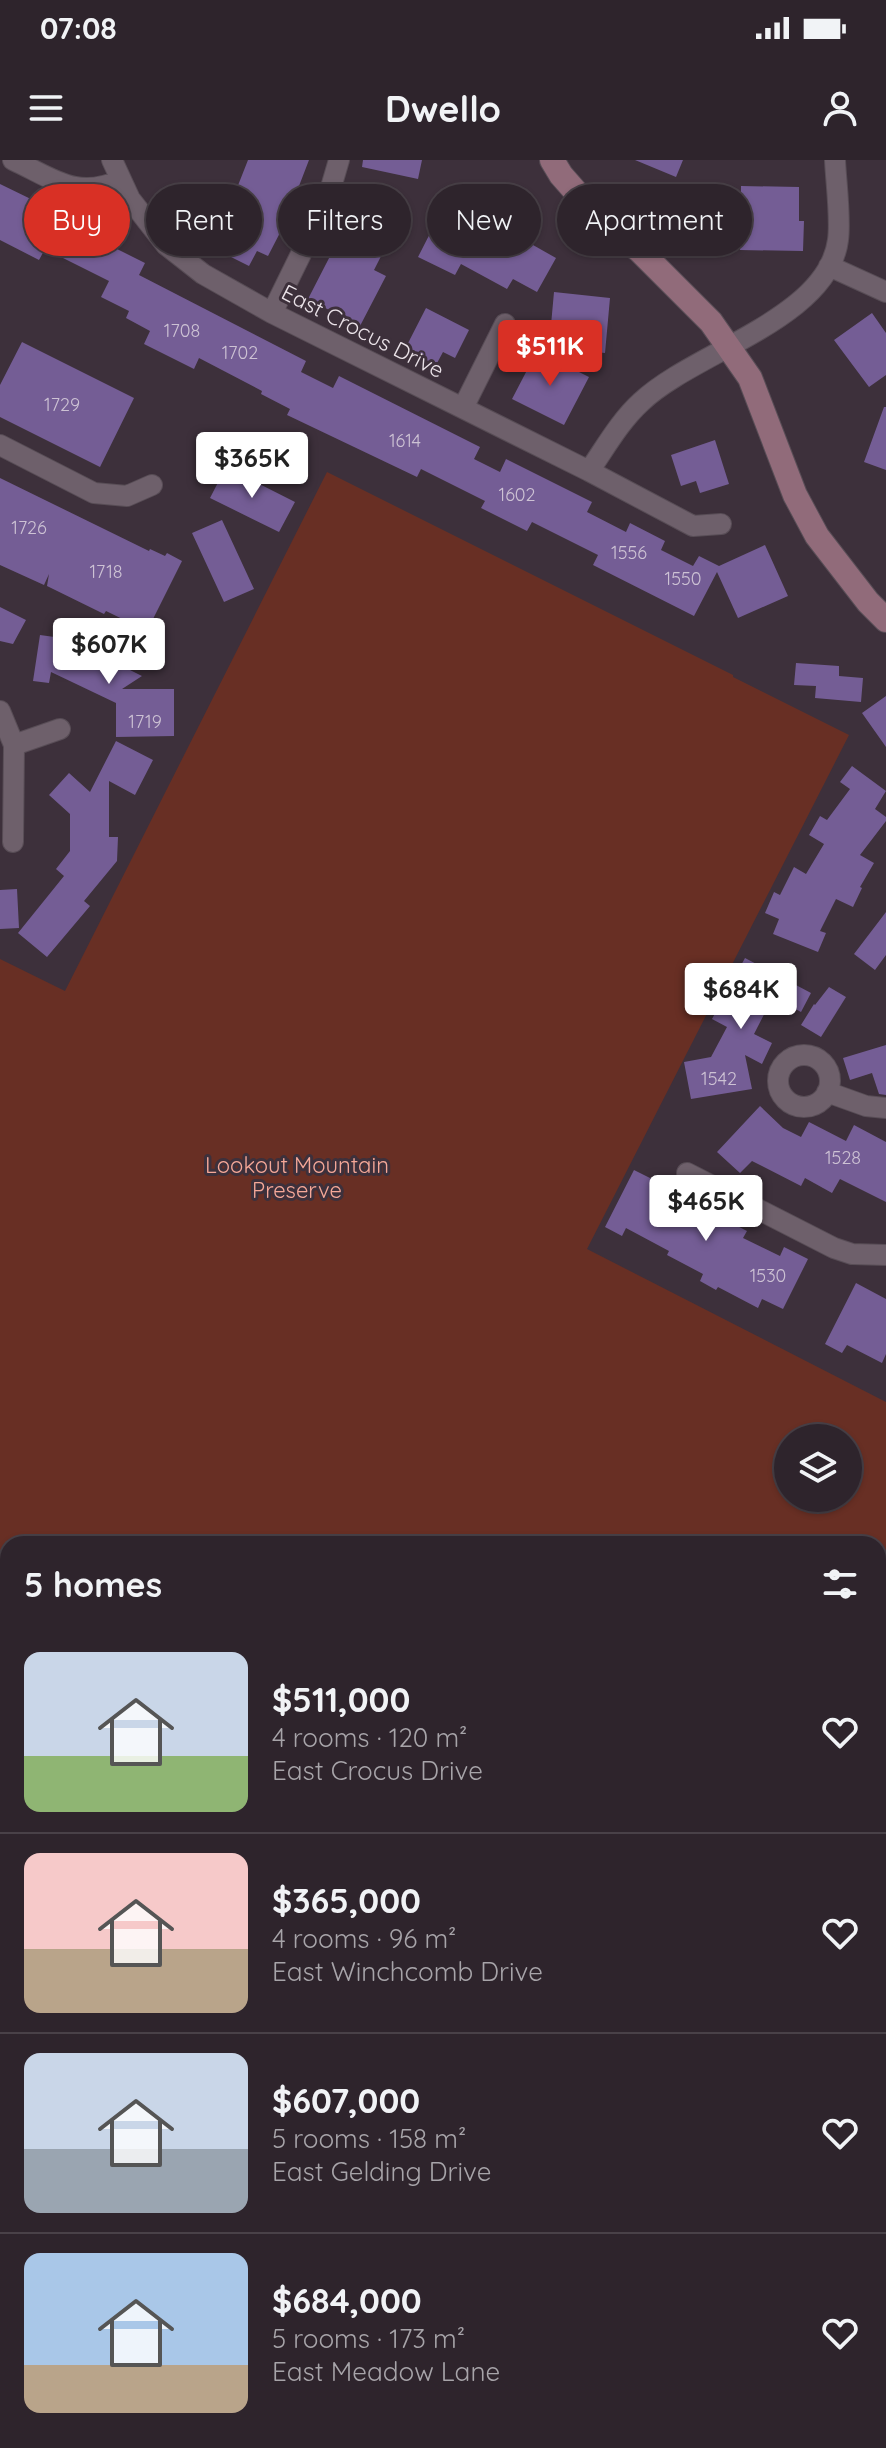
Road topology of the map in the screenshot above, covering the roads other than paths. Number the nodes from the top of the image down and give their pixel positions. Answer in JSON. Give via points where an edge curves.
{"nodes":[{"id":1,"x":13,"y":160,"type":"edge"},
{"id":2,"x":112,"y":160,"type":"edge"},
{"id":3,"x":339,"y":160,"type":"edge"},
{"id":4,"x":552,"y":160,"type":"edge"},
{"id":5,"x":835,"y":160,"type":"edge"},
{"id":6,"x":121,"y":180,"type":"junction"},
{"id":7,"x":829,"y":266,"type":"junction"},
{"id":8,"x":886,"y":292,"type":"edge"},
{"id":9,"x":272,"y":313,"type":"junction"},
{"id":10,"x":505,"y":324,"type":"dead end"},
{"id":11,"x":728,"y":346,"type":"junction"},
{"id":12,"x":463,"y":408,"type":"junction"},
{"id":13,"x":0,"y":445,"type":"edge"},
{"id":14,"x":589,"y":471,"type":"junction"},
{"id":15,"x":152,"y":485,"type":"dead end"},
{"id":16,"x":721,"y":524,"type":"dead end"},
{"id":17,"x":886,"y":620,"type":"edge"},
{"id":18,"x":0,"y":711,"type":"edge"},
{"id":19,"x":60,"y":729,"type":"dead end"},
{"id":20,"x":14,"y":745,"type":"junction"},
{"id":21,"x":13,"y":842,"type":"dead end"},
{"id":22,"x":827,"y":1092,"type":"dead end"},
{"id":23,"x":886,"y":1108,"type":"edge"},
{"id":24,"x":687,"y":1173,"type":"dead end"},
{"id":25,"x":886,"y":1255,"type":"edge"}],
"edges":[{"from":1,"to":6,"type":"street","via":[[73,188],[101,188]]},
{"from":2,"to":6,"type":"street","name":"East Crocus Drive"},
{"from":3,"to":9,"type":"street","via":[[327,201]]},
{"from":4,"to":11,"type":"street","via":[[597,216],[640,251]]},
{"from":5,"to":7,"type":"street","via":[[838,241]]},
{"from":6,"to":9,"type":"street","name":"East Crocus Drive","via":[[166,245],[203,274]]},
{"from":7,"to":8,"type":"street"},
{"from":7,"to":11,"type":"street","via":[[788,312]]},
{"from":9,"to":12,"type":"street","name":"East Crocus Drive"},
{"from":10,"to":12,"type":"street"},
{"from":11,"to":14,"type":"street","via":[[640,403]]},
{"from":11,"to":17,"type":"street","via":[[750,378],[795,495],[817,536]]},
{"from":12,"to":14,"type":"street","name":"East Crocus Drive"},
{"from":13,"to":15,"type":"street","via":[[94,493],[127,496]]},
{"from":14,"to":16,"type":"street","name":"East Crocus Drive","via":[[693,526]]},
{"from":18,"to":20,"type":"street"},
{"from":19,"to":20,"type":"street"},
{"from":20,"to":21,"type":"street"},
{"from":22,"to":23,"type":"street"},
{"from":24,"to":25,"type":"street","via":[[834,1248]]}]}
